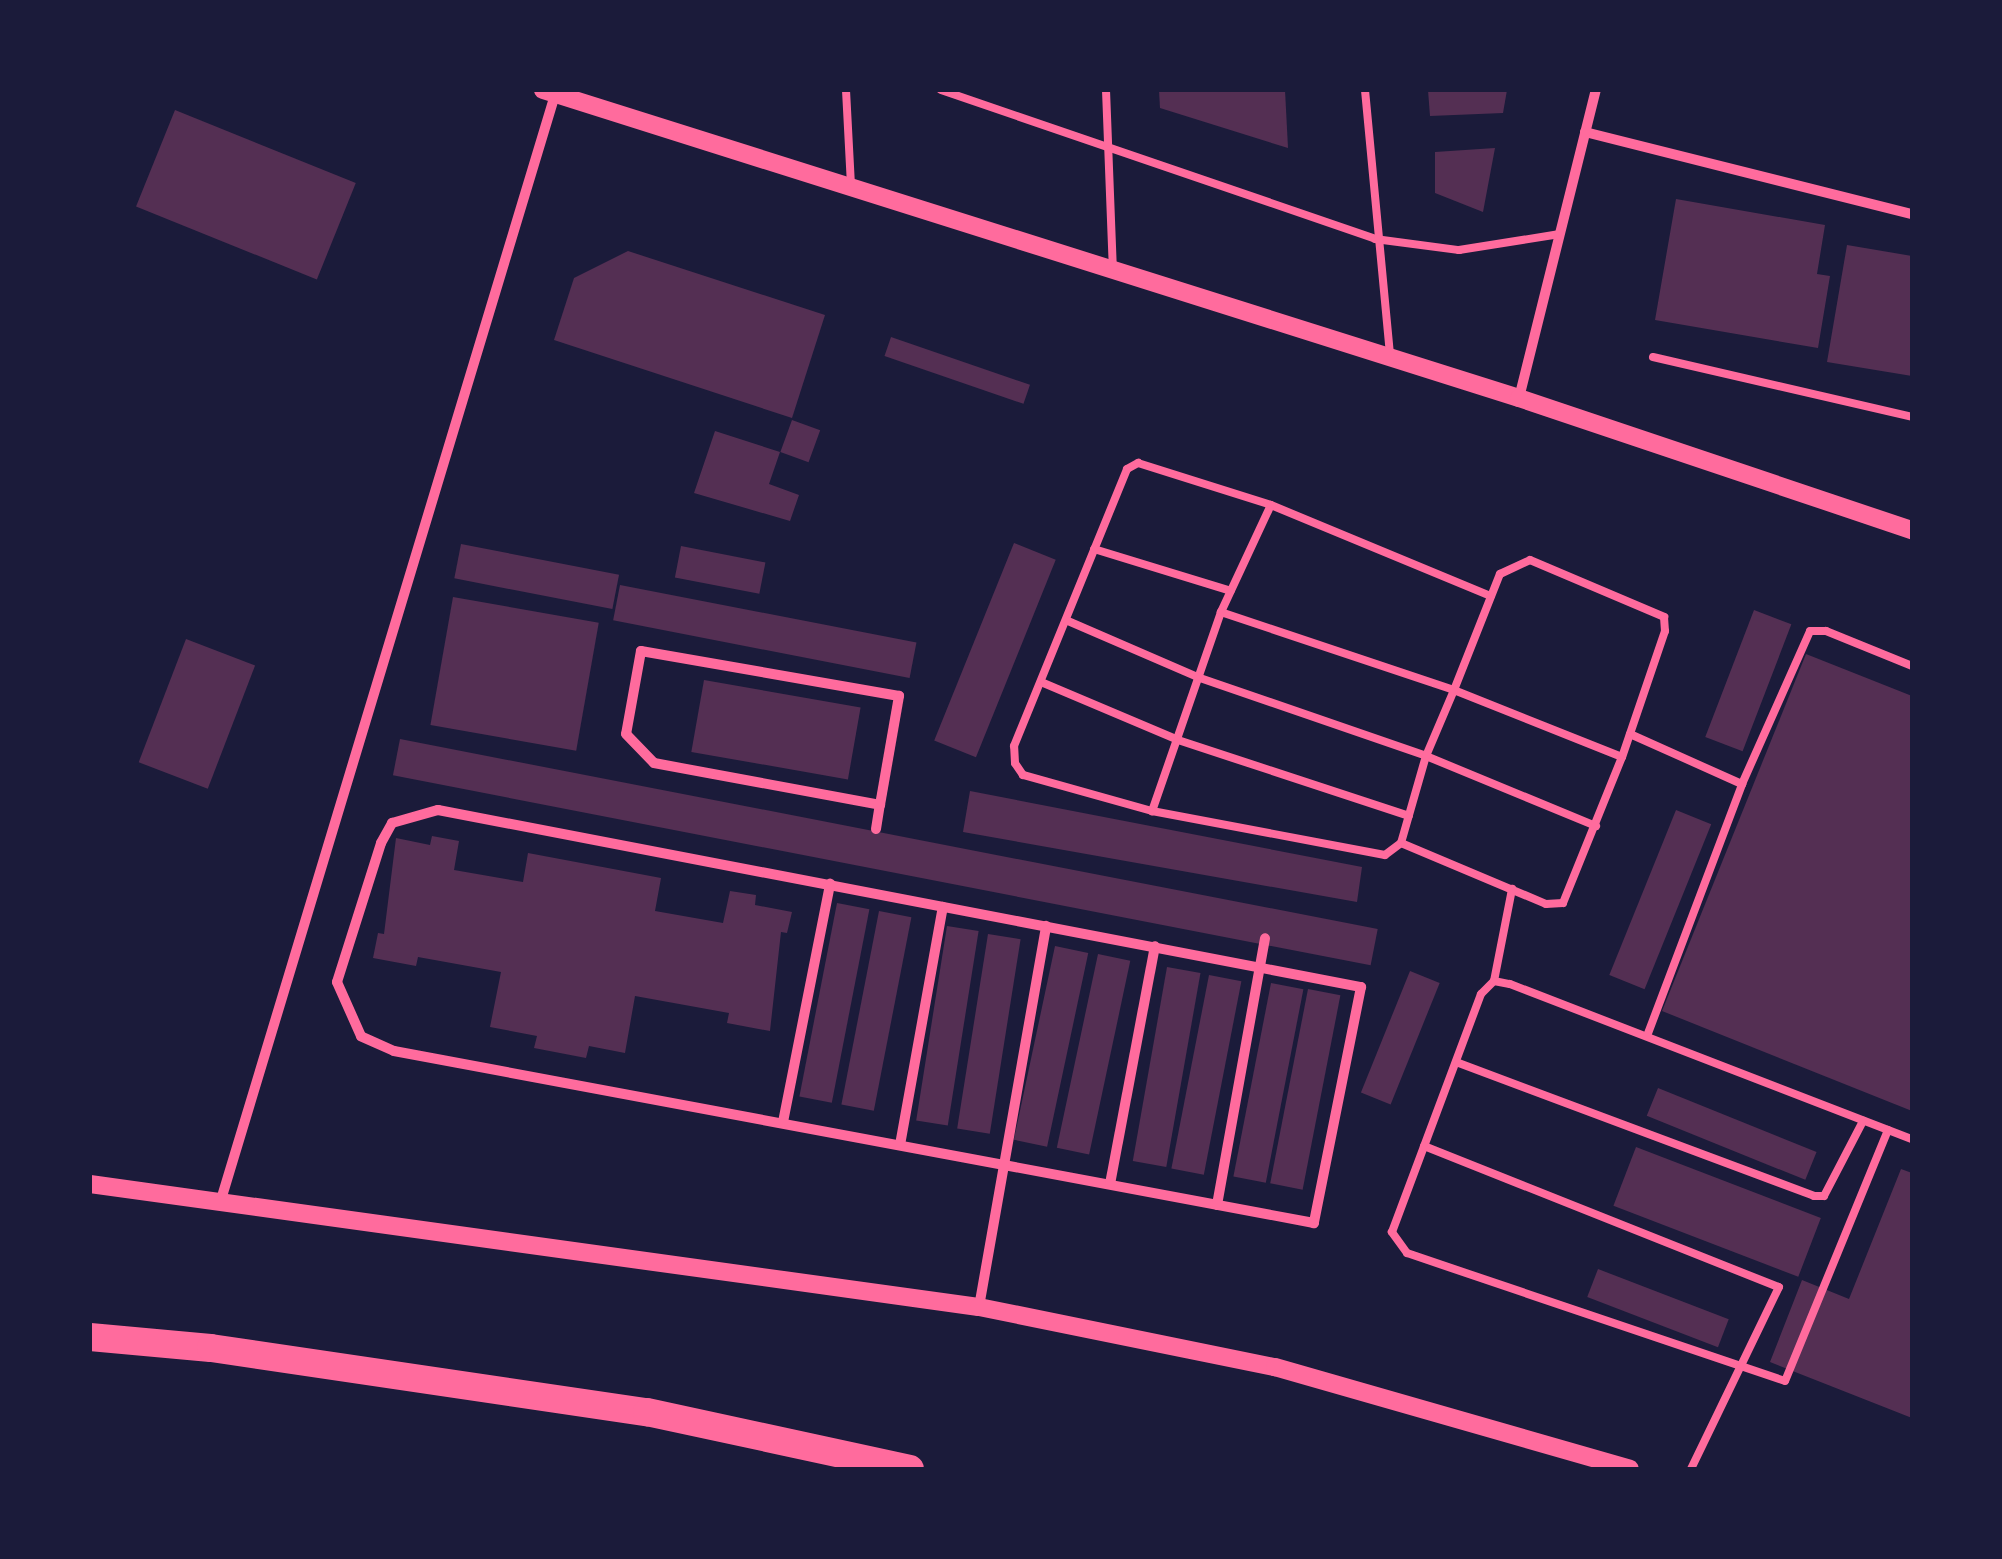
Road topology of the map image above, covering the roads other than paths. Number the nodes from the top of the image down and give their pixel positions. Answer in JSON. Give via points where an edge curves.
{"nodes":[{"id":1,"x":846,"y":90,"type":"edge"},
{"id":2,"x":942,"y":90,"type":"edge"},
{"id":3,"x":1106,"y":90,"type":"edge"},
{"id":4,"x":1365,"y":90,"type":"edge"},
{"id":5,"x":1596,"y":90,"type":"edge"},
{"id":6,"x":549,"y":93,"type":"edge"},
{"id":7,"x":1585,"y":132,"type":"junction"},
{"id":8,"x":1110,"y":152,"type":"junction"},
{"id":9,"x":851,"y":188,"type":"junction"},
{"id":10,"x":1912,"y":214,"type":"edge"},
{"id":11,"x":1560,"y":234,"type":"junction"},
{"id":12,"x":1376,"y":240,"type":"junction"},
{"id":13,"x":1113,"y":271,"type":"junction"},
{"id":14,"x":1652,"y":357,"type":"dead end"},
{"id":15,"x":1390,"y":358,"type":"junction"},
{"id":16,"x":1519,"y":398,"type":"junction"},
{"id":17,"x":1912,"y":417,"type":"edge"},
{"id":18,"x":1271,"y":504,"type":"junction"},
{"id":19,"x":1912,"y":530,"type":"edge"},
{"id":20,"x":1094,"y":550,"type":"junction"},
{"id":21,"x":1231,"y":592,"type":"junction"},
{"id":22,"x":1492,"y":596,"type":"junction"},
{"id":23,"x":1222,"y":612,"type":"junction"},
{"id":24,"x":1068,"y":621,"type":"junction"},
{"id":25,"x":1912,"y":666,"type":"edge"},
{"id":26,"x":1200,"y":678,"type":"junction"},
{"id":27,"x":1041,"y":682,"type":"junction"},
{"id":28,"x":1454,"y":690,"type":"junction"},
{"id":29,"x":1630,"y":734,"type":"junction"},
{"id":30,"x":1178,"y":740,"type":"junction"},
{"id":31,"x":1426,"y":756,"type":"junction"},
{"id":32,"x":1622,"y":757,"type":"junction"},
{"id":33,"x":1742,"y":784,"type":"junction"},
{"id":34,"x":880,"y":806,"type":"junction"},
{"id":35,"x":1152,"y":811,"type":"junction"},
{"id":36,"x":1409,"y":816,"type":"junction"},
{"id":37,"x":1596,"y":826,"type":"junction"},
{"id":38,"x":876,"y":829,"type":"dead end"},
{"id":39,"x":1401,"y":843,"type":"junction"},
{"id":40,"x":830,"y":884,"type":"junction"},
{"id":41,"x":1512,"y":889,"type":"junction"},
{"id":42,"x":943,"y":907,"type":"junction"},
{"id":43,"x":1046,"y":926,"type":"junction"},
{"id":44,"x":1265,"y":938,"type":"dead end"},
{"id":45,"x":1155,"y":946,"type":"junction"},
{"id":46,"x":1260,"y":968,"type":"junction"},
{"id":47,"x":1494,"y":981,"type":"junction"},
{"id":48,"x":1647,"y":1036,"type":"junction"},
{"id":49,"x":1456,"y":1062,"type":"junction"},
{"id":50,"x":1863,"y":1120,"type":"junction"},
{"id":51,"x":782,"y":1122,"type":"junction"},
{"id":52,"x":1888,"y":1130,"type":"junction"},
{"id":53,"x":1912,"y":1140,"type":"edge"},
{"id":54,"x":900,"y":1145,"type":"junction"},
{"id":55,"x":1424,"y":1146,"type":"junction"},
{"id":56,"x":1003,"y":1165,"type":"junction"},
{"id":57,"x":90,"y":1184,"type":"edge"},
{"id":58,"x":1110,"y":1184,"type":"junction"},
{"id":59,"x":220,"y":1204,"type":"junction"},
{"id":60,"x":1217,"y":1205,"type":"junction"},
{"id":61,"x":979,"y":1307,"type":"junction"},
{"id":62,"x":90,"y":1337,"type":"edge"},
{"id":63,"x":1738,"y":1364,"type":"junction"},
{"id":64,"x":910,"y":1469,"type":"edge"},
{"id":65,"x":1630,"y":1469,"type":"edge"},
{"id":66,"x":1691,"y":1469,"type":"edge"}],
"edges":[{"from":1,"to":9,"type":"lane"},
{"from":2,"to":8,"type":"lane"},
{"from":3,"to":8,"type":"lane"},
{"from":4,"to":12,"type":"lane"},
{"from":5,"to":7,"type":"street"},
{"from":6,"to":9,"type":"street"},
{"from":6,"to":59,"type":"street"},
{"from":7,"to":10,"type":"street"},
{"from":7,"to":11,"type":"street"},
{"from":8,"to":12,"type":"lane"},
{"from":8,"to":13,"type":"lane"},
{"from":9,"to":13,"type":"street"},
{"from":11,"to":12,"type":"lane","via":[[1459,250]]},
{"from":11,"to":16,"type":"street"},
{"from":12,"to":15,"type":"lane"},
{"from":13,"to":15,"type":"street"},
{"from":14,"to":17,"type":"lane"},
{"from":15,"to":16,"type":"street"},
{"from":16,"to":19,"type":"street"},
{"from":18,"to":20,"type":"lane","via":[[1138,463],[1119,477]]},
{"from":18,"to":21,"type":"lane"},
{"from":18,"to":22,"type":"lane"},
{"from":20,"to":21,"type":"lane"},
{"from":20,"to":24,"type":"lane"},
{"from":21,"to":23,"type":"lane"},
{"from":22,"to":28,"type":"lane"},
{"from":22,"to":29,"type":"lane","via":[[1500,574],[1530,560],[1664,617],[1666,631]]},
{"from":23,"to":26,"type":"lane"},
{"from":23,"to":28,"type":"lane"},
{"from":24,"to":26,"type":"lane"},
{"from":24,"to":27,"type":"lane"},
{"from":25,"to":33,"type":"lane","via":[[1826,630],[1810,631]]},
{"from":26,"to":30,"type":"lane"},
{"from":26,"to":31,"type":"lane"},
{"from":27,"to":30,"type":"lane"},
{"from":27,"to":35,"type":"lane","via":[[1014,746],[1022,775]]},
{"from":28,"to":31,"type":"lane"},
{"from":28,"to":32,"type":"lane"},
{"from":29,"to":32,"type":"lane"},
{"from":29,"to":33,"type":"lane"},
{"from":30,"to":35,"type":"lane"},
{"from":30,"to":36,"type":"lane"},
{"from":31,"to":36,"type":"lane"},
{"from":31,"to":37,"type":"lane"},
{"from":32,"to":37,"type":"lane"},
{"from":33,"to":48,"type":"lane"},
{"from":34,"to":34,"type":"street","via":[[899,696],[641,651],[626,734],[654,763]]},
{"from":34,"to":38,"type":"street"},
{"from":35,"to":39,"type":"lane","via":[[1370,856]]},
{"from":36,"to":39,"type":"lane"},
{"from":37,"to":41,"type":"lane","via":[[1562,904]]},
{"from":39,"to":41,"type":"lane"},
{"from":40,"to":42,"type":"street"},
{"from":40,"to":51,"type":"street"},
{"from":40,"to":51,"type":"street","via":[[438,810],[413,812],[392,823],[381,843],[338,982],[362,1036],[394,1051]]},
{"from":41,"to":47,"type":"lane"},
{"from":42,"to":43,"type":"street"},
{"from":42,"to":54,"type":"street"},
{"from":43,"to":45,"type":"street"},
{"from":43,"to":56,"type":"street"},
{"from":44,"to":46,"type":"street"},
{"from":45,"to":46,"type":"street"},
{"from":45,"to":58,"type":"street"},
{"from":46,"to":60,"type":"street"},
{"from":46,"to":60,"type":"street","via":[[1361,987],[1314,1223]]},
{"from":47,"to":48,"type":"lane"},
{"from":47,"to":49,"type":"lane","via":[[1481,994]]},
{"from":48,"to":50,"type":"lane"},
{"from":49,"to":50,"type":"lane","via":[[1814,1196],[1824,1196]]},
{"from":49,"to":55,"type":"lane"},
{"from":50,"to":52,"type":"lane"},
{"from":51,"to":54,"type":"street"},
{"from":52,"to":53,"type":"lane"},
{"from":52,"to":63,"type":"lane","via":[[1785,1381]]},
{"from":54,"to":56,"type":"street"},
{"from":55,"to":63,"type":"lane","via":[[1392,1232],[1397,1247]]},
{"from":55,"to":63,"type":"lane","via":[[1779,1287]]},
{"from":56,"to":58,"type":"street"},
{"from":56,"to":61,"type":"street"},
{"from":57,"to":59,"type":"street"},
{"from":58,"to":60,"type":"street"},
{"from":59,"to":61,"type":"street"},
{"from":61,"to":65,"type":"street","via":[[1275,1367]]},
{"from":62,"to":64,"type":"highway","via":[[211,1348],[646,1412]]},
{"from":63,"to":66,"type":"lane"}]}
